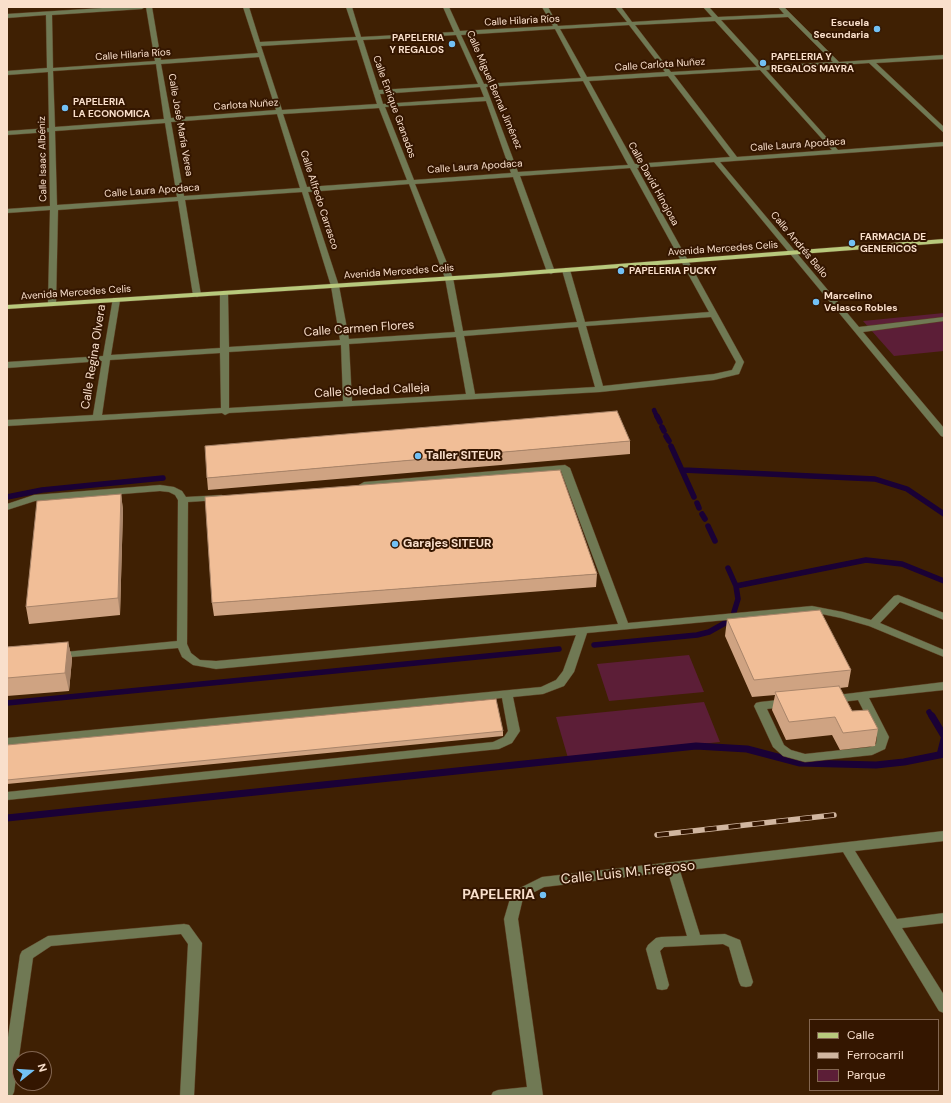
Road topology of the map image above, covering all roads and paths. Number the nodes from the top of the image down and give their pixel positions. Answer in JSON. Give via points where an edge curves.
{"nodes":[{"id":1,"x":82,"y":7,"type":"edge"},
{"id":2,"x":142,"y":7,"type":"edge"},
{"id":3,"x":149,"y":7,"type":"edge"},
{"id":4,"x":246,"y":7,"type":"edge"},
{"id":5,"x":349,"y":7,"type":"edge"},
{"id":6,"x":446,"y":7,"type":"edge"},
{"id":7,"x":544,"y":7,"type":"edge"},
{"id":8,"x":618,"y":7,"type":"edge"},
{"id":9,"x":706,"y":7,"type":"edge"},
{"id":10,"x":781,"y":7,"type":"edge"},
{"id":11,"x":50,"y":10,"type":"edge"},
{"id":12,"x":7,"y":12,"type":"edge"},
{"id":13,"x":788,"y":15,"type":"junction"},
{"id":14,"x":7,"y":16,"type":"edge"},
{"id":15,"x":717,"y":20,"type":"junction"},
{"id":16,"x":632,"y":25,"type":"junction"},
{"id":17,"x":556,"y":28,"type":"junction"},
{"id":18,"x":458,"y":34,"type":"junction"},
{"id":19,"x":358,"y":38,"type":"junction"},
{"id":20,"x":258,"y":44,"type":"junction"},
{"id":21,"x":261,"y":55,"type":"junction"},
{"id":22,"x":944,"y":57,"type":"edge"},
{"id":23,"x":870,"y":61,"type":"junction"},
{"id":24,"x":157,"y":62,"type":"junction"},
{"id":25,"x":837,"y":63,"type":"junction"},
{"id":26,"x":761,"y":68,"type":"junction"},
{"id":27,"x":51,"y":70,"type":"junction"},
{"id":28,"x":7,"y":73,"type":"edge"},
{"id":29,"x":669,"y":74,"type":"junction"},
{"id":30,"x":584,"y":79,"type":"junction"},
{"id":31,"x":482,"y":85,"type":"junction"},
{"id":32,"x":376,"y":92,"type":"junction"},
{"id":33,"x":488,"y":99,"type":"junction"},
{"id":34,"x":381,"y":106,"type":"junction"},
{"id":35,"x":279,"y":112,"type":"junction"},
{"id":36,"x":168,"y":121,"type":"junction"},
{"id":37,"x":52,"y":130,"type":"junction"},
{"id":38,"x":944,"y":131,"type":"edge"},
{"id":39,"x":7,"y":134,"type":"edge"},
{"id":40,"x":944,"y":144,"type":"edge"},
{"id":41,"x":837,"y":152,"type":"junction"},
{"id":42,"x":736,"y":160,"type":"junction"},
{"id":43,"x":716,"y":161,"type":"junction"},
{"id":44,"x":632,"y":167,"type":"junction"},
{"id":45,"x":517,"y":174,"type":"junction"},
{"id":46,"x":412,"y":182,"type":"junction"},
{"id":47,"x":304,"y":190,"type":"junction"},
{"id":48,"x":182,"y":199,"type":"junction"},
{"id":49,"x":54,"y":208,"type":"junction"},
{"id":50,"x":7,"y":211,"type":"edge"},
{"id":51,"x":944,"y":241,"type":"edge"},
{"id":52,"x":793,"y":254,"type":"junction"},
{"id":53,"x":684,"y":262,"type":"junction"},
{"id":54,"x":566,"y":270,"type":"junction"},
{"id":55,"x":551,"y":272,"type":"junction"},
{"id":56,"x":449,"y":278,"type":"junction"},
{"id":57,"x":335,"y":286,"type":"junction"},
{"id":58,"x":224,"y":294,"type":"junction"},
{"id":59,"x":197,"y":295,"type":"junction"},
{"id":60,"x":116,"y":300,"type":"junction"},
{"id":61,"x":52,"y":304,"type":"junction"},
{"id":62,"x":7,"y":308,"type":"edge"},
{"id":63,"x":713,"y":314,"type":"junction"},
{"id":64,"x":944,"y":319,"type":"edge"},
{"id":65,"x":582,"y":324,"type":"junction"},
{"id":66,"x":857,"y":330,"type":"junction"},
{"id":67,"x":460,"y":334,"type":"junction"},
{"id":68,"x":345,"y":342,"type":"junction"},
{"id":69,"x":225,"y":350,"type":"junction"},
{"id":70,"x":106,"y":358,"type":"junction"},
{"id":71,"x":7,"y":365,"type":"edge"},
{"id":72,"x":736,"y":372,"type":"joint"},
{"id":73,"x":600,"y":389,"type":"junction"},
{"id":74,"x":471,"y":397,"type":"junction"},
{"id":75,"x":348,"y":404,"type":"junction"},
{"id":76,"x":225,"y":412,"type":"junction"},
{"id":77,"x":97,"y":418,"type":"junction"},
{"id":78,"x":7,"y":423,"type":"edge"},
{"id":79,"x":944,"y":434,"type":"edge"},
{"id":80,"x":354,"y":486,"type":"edge"},
{"id":81,"x":230,"y":496,"type":"edge"},
{"id":82,"x":183,"y":500,"type":"junction"},
{"id":83,"x":7,"y":506,"type":"edge"},
{"id":84,"x":944,"y":616,"type":"edge"},
{"id":85,"x":873,"y":624,"type":"junction"},
{"id":86,"x":624,"y":626,"type":"junction"},
{"id":87,"x":582,"y":630,"type":"junction"},
{"id":88,"x":182,"y":644,"type":"junction"},
{"id":89,"x":944,"y":654,"type":"edge"},
{"id":90,"x":47,"y":656,"type":"edge"},
{"id":91,"x":944,"y":686,"type":"edge"},
{"id":92,"x":507,"y":695,"type":"junction"},
{"id":93,"x":862,"y":696,"type":"junction"},
{"id":94,"x":822,"y":700,"type":"edge"},
{"id":95,"x":799,"y":702,"type":"edge"},
{"id":96,"x":7,"y":742,"type":"edge"},
{"id":97,"x":7,"y":796,"type":"edge"},
{"id":98,"x":944,"y":836,"type":"edge"},
{"id":99,"x":847,"y":848,"type":"junction"},
{"id":100,"x":673,"y":869,"type":"junction"},
{"id":101,"x":944,"y":918,"type":"edge"},
{"id":102,"x":894,"y":924,"type":"junction"},
{"id":103,"x":695,"y":940,"type":"junction"},
{"id":104,"x":746,"y":982,"type":"dead end"},
{"id":105,"x":662,"y":985,"type":"dead end"},
{"id":106,"x":944,"y":1007,"type":"edge"},
{"id":107,"x":7,"y":1092,"type":"edge"},
{"id":108,"x":536,"y":1094,"type":"edge"},
{"id":109,"x":187,"y":1096,"type":"edge"},
{"id":110,"x":498,"y":1096,"type":"edge"}],
"edges":[{"from":1,"to":11,"type":"street"},
{"from":2,"to":11,"type":"street"},
{"from":3,"to":24,"type":"street","name":"Calle José María Verea"},
{"from":4,"to":20,"type":"street","name":"Calle Alfredo Carrasco"},
{"from":5,"to":19,"type":"street","name":"Calle Enrique Granados"},
{"from":6,"to":18,"type":"street","name":"Calle Miguel Bernal Jiménez"},
{"from":7,"to":17,"type":"street","name":"Calle David Hinojosa"},
{"from":8,"to":16,"type":"street"},
{"from":9,"to":15,"type":"street"},
{"from":10,"to":13,"type":"street"},
{"from":11,"to":12,"type":"street"},
{"from":11,"to":14,"type":"street"},
{"from":11,"to":27,"type":"street","name":"Calle Isaac Albéniz"},
{"from":13,"to":15,"type":"street","name":"Calle Hilaria Ríos"},
{"from":13,"to":25,"type":"street"},
{"from":15,"to":16,"type":"street","name":"Calle Hilaria Ríos"},
{"from":15,"to":26,"type":"street"},
{"from":16,"to":17,"type":"street","name":"Calle Hilaria Ríos"},
{"from":16,"to":29,"type":"street"},
{"from":17,"to":18,"type":"street","name":"Calle Hilaria Ríos"},
{"from":17,"to":30,"type":"street","name":"Calle David Hinojosa"},
{"from":18,"to":19,"type":"street","name":"Calle Hilaria Ríos"},
{"from":18,"to":31,"type":"street","name":"Calle Miguel Bernal Jiménez"},
{"from":19,"to":20,"type":"street","name":"Calle Hilaria Ríos"},
{"from":19,"to":32,"type":"street","name":"Calle Enrique Granados"},
{"from":20,"to":21,"type":"street","name":"Calle Alfredo Carrasco"},
{"from":21,"to":24,"type":"street","name":"Calle Hilaria Ríos"},
{"from":21,"to":35,"type":"street","name":"Calle Alfredo Carrasco"},
{"from":22,"to":23,"type":"street","name":"Calle Carlota Nuñez"},
{"from":23,"to":25,"type":"street","name":"Calle Carlota Nuñez"},
{"from":23,"to":38,"type":"street"},
{"from":24,"to":27,"type":"street","name":"Calle Hilaria Ríos"},
{"from":24,"to":36,"type":"street","name":"Calle José María Verea"},
{"from":25,"to":26,"type":"street","name":"Calle Carlota Nuñez"},
{"from":26,"to":29,"type":"street","name":"Calle Carlota Nuñez"},
{"from":26,"to":41,"type":"street"},
{"from":27,"to":28,"type":"street","name":"Calle Hilaria Ríos"},
{"from":27,"to":37,"type":"street","name":"Calle Isaac Albéniz"},
{"from":29,"to":30,"type":"street","name":"Calle Carlota Nuñez"},
{"from":29,"to":42,"type":"street"},
{"from":30,"to":31,"type":"street","name":"Calle Carlota Nuñez"},
{"from":30,"to":44,"type":"street","name":"Calle David Hinojosa"},
{"from":31,"to":32,"type":"street","name":"Calle Carlota Nuñez"},
{"from":31,"to":33,"type":"street","name":"Calle Miguel Bernal Jiménez"},
{"from":32,"to":34,"type":"street","name":"Calle Enrique Granados"},
{"from":33,"to":34,"type":"street","name":"Carlota Nuñez"},
{"from":33,"to":45,"type":"street","name":"Calle Miguel Bernal Jiménez"},
{"from":34,"to":35,"type":"street","name":"Carlota Nuñez"},
{"from":34,"to":46,"type":"street","name":"Calle Enrique Granados"},
{"from":35,"to":36,"type":"street","name":"Carlota Nuñez"},
{"from":35,"to":47,"type":"street","name":"Calle Alfredo Carrasco"},
{"from":36,"to":37,"type":"street","name":"Carlota Nuñez"},
{"from":36,"to":48,"type":"street","name":"Calle José María Verea"},
{"from":37,"to":39,"type":"street","name":"Carlota Nuñez"},
{"from":37,"to":49,"type":"street","name":"Calle Isaac Albéniz"},
{"from":40,"to":41,"type":"street","name":"Calle Laura Apodaca"},
{"from":41,"to":42,"type":"street","name":"Calle Laura Apodaca"},
{"from":42,"to":43,"type":"street","name":"Calle Laura Apodaca"},
{"from":43,"to":44,"type":"street","name":"Calle Laura Apodaca"},
{"from":43,"to":52,"type":"street","name":"Calle Andrés Bello"},
{"from":44,"to":45,"type":"street","name":"Calle Laura Apodaca"},
{"from":44,"to":53,"type":"street","name":"Calle David Hinojosa"},
{"from":45,"to":46,"type":"street","name":"Calle Laura Apodaca"},
{"from":45,"to":55,"type":"street","name":"Calle Miguel Bernal Jiménez"},
{"from":46,"to":47,"type":"street","name":"Calle Laura Apodaca"},
{"from":46,"to":56,"type":"street","name":"Calle Enrique Granados"},
{"from":47,"to":48,"type":"street","name":"Calle Laura Apodaca"},
{"from":47,"to":57,"type":"street","name":"Calle Alfredo Carrasco"},
{"from":48,"to":49,"type":"street","name":"Calle Laura Apodaca"},
{"from":48,"to":59,"type":"street","name":"Calle José María Verea"},
{"from":49,"to":50,"type":"street","name":"Calle Laura Apodaca"},
{"from":49,"to":61,"type":"street","name":"Calle Isaac Albéniz"},
{"from":51,"to":52,"type":"main road","name":"Avenida Mercedes Celis"},
{"from":52,"to":53,"type":"main road","name":"Avenida Mercedes Celis"},
{"from":52,"to":66,"type":"street","name":"Calle Andrés Bello"},
{"from":53,"to":54,"type":"main road","name":"Avenida Mercedes Celis"},
{"from":53,"to":63,"type":"street","name":"Calle David Hinojosa"},
{"from":54,"to":55,"type":"main road","name":"Avenida Mercedes Celis"},
{"from":54,"to":65,"type":"street"},
{"from":55,"to":56,"type":"main road","name":"Avenida Mercedes Celis"},
{"from":56,"to":57,"type":"main road","name":"Avenida Mercedes Celis"},
{"from":56,"to":67,"type":"street","name":"Calle Enrique Granados"},
{"from":57,"to":58,"type":"main road","name":"Avenida Mercedes Celis"},
{"from":57,"to":68,"type":"street","name":"Calle Alfredo Carrasco"},
{"from":58,"to":59,"type":"main road","name":"Avenida Mercedes Celis"},
{"from":58,"to":69,"type":"street"},
{"from":59,"to":60,"type":"main road","name":"Avenida Mercedes Celis"},
{"from":60,"to":61,"type":"main road","name":"Avenida Mercedes Celis"},
{"from":60,"to":70,"type":"street","name":"Calle Regina Olvera"},
{"from":61,"to":62,"type":"main road","name":"Avenida Mercedes Celis"},
{"from":63,"to":65,"type":"street","name":"Calle Carmen Flores"},
{"from":63,"to":72,"type":"street","name":"Calle David Hinojosa","via":[[740,362]]},
{"from":64,"to":66,"type":"street"},
{"from":65,"to":67,"type":"street","name":"Calle Carmen Flores"},
{"from":65,"to":73,"type":"street"},
{"from":66,"to":79,"type":"street","name":"Calle Andrés Bello"},
{"from":67,"to":68,"type":"street","name":"Calle Carmen Flores"},
{"from":67,"to":74,"type":"street","name":"Calle Enrique Granados"},
{"from":68,"to":69,"type":"street","name":"Calle Carmen Flores"},
{"from":68,"to":75,"type":"street","name":"Calle Alfredo Carrasco"},
{"from":69,"to":70,"type":"street","name":"Calle Carmen Flores"},
{"from":69,"to":76,"type":"street"},
{"from":70,"to":71,"type":"street","name":"Calle Carmen Flores"},
{"from":70,"to":77,"type":"street","name":"Calle Regina Olvera"},
{"from":72,"to":73,"type":"street","name":"Calle Soledad Calleja","via":[[714,377]]},
{"from":73,"to":74,"type":"street","name":"Calle Soledad Calleja"},
{"from":74,"to":75,"type":"street","name":"Calle Soledad Calleja"},
{"from":75,"to":76,"type":"street","name":"Calle Soledad Calleja"},
{"from":76,"to":77,"type":"street","name":"Calle Soledad Calleja"},
{"from":77,"to":78,"type":"street","name":"Calle Soledad Calleja"},
{"from":80,"to":86,"type":"street","via":[[566,468]]},
{"from":81,"to":82,"type":"street"},
{"from":82,"to":83,"type":"street","via":[[179,493],[160,488],[34,498]]},
{"from":82,"to":88,"type":"street"},
{"from":84,"to":85,"type":"street","via":[[898,598]]},
{"from":85,"to":86,"type":"street","via":[[812,609]]},
{"from":85,"to":89,"type":"street"},
{"from":86,"to":87,"type":"street"},
{"from":87,"to":88,"type":"street","via":[[216,665],[197,663],[186,655]]},
{"from":87,"to":92,"type":"street","via":[[568,672],[560,683],[543,690]]},
{"from":88,"to":90,"type":"street"},
{"from":91,"to":93,"type":"street"},
{"from":92,"to":96,"type":"street"},
{"from":92,"to":97,"type":"street","via":[[514,730],[508,740],[495,746]]},
{"from":93,"to":94,"type":"street"},
{"from":93,"to":95,"type":"street","via":[[883,736],[881,746],[872,751],[804,758],[794,756],[779,747],[760,706]]},
{"from":98,"to":99,"type":"street","name":"Calle Luis M. Fregoso"},
{"from":99,"to":100,"type":"street","name":"Calle Luis M. Fregoso"},
{"from":99,"to":102,"type":"street"},
{"from":100,"to":103,"type":"street"},
{"from":100,"to":108,"type":"street","name":"Calle Luis M. Fregoso","via":[[542,882],[517,895],[511,919]]},
{"from":101,"to":102,"type":"street"},
{"from":102,"to":106,"type":"street"},
{"from":103,"to":104,"type":"street","via":[[725,939],[735,944]]},
{"from":103,"to":105,"type":"street","via":[[661,942],[653,948]]},
{"from":107,"to":109,"type":"street","via":[[27,955],[48,941],[184,929],[195,943]]},
{"from":108,"to":110,"type":"street"}]}
